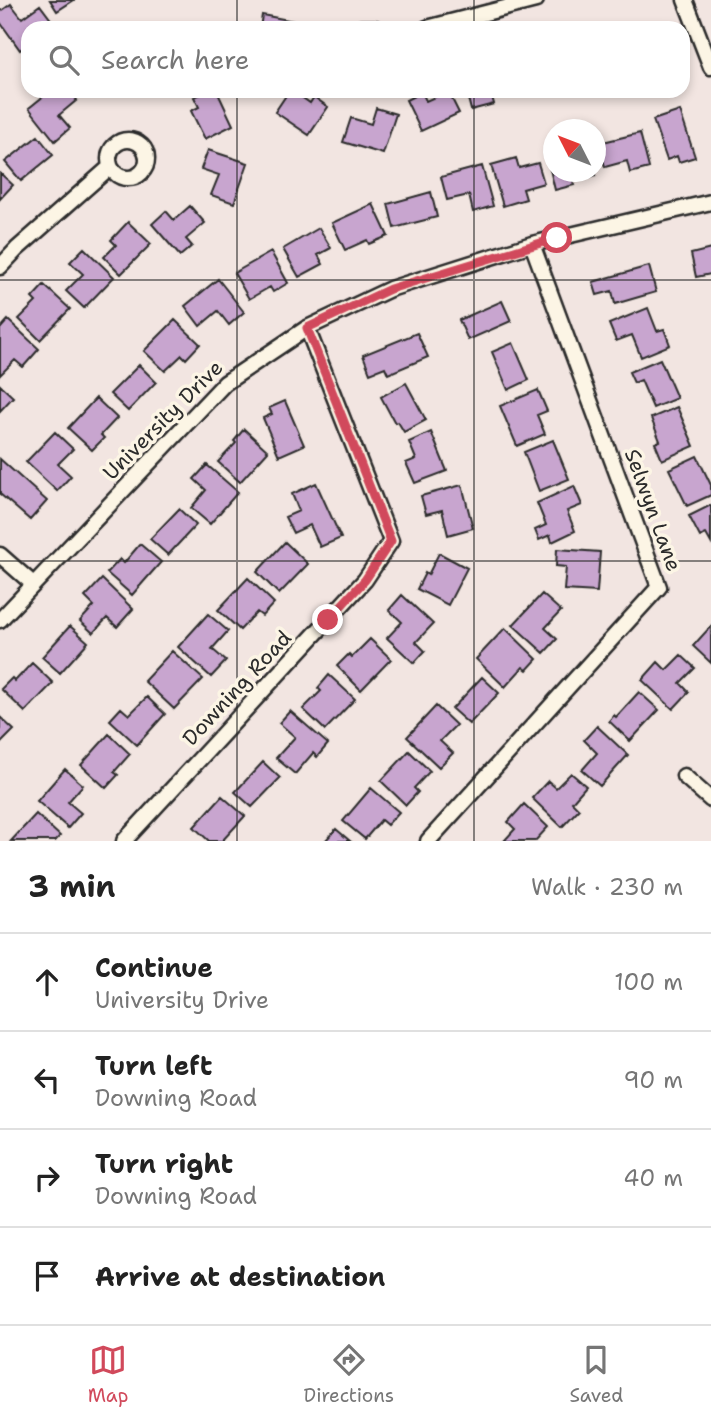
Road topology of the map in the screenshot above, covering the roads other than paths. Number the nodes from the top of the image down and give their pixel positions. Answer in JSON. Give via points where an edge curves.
{"nodes":[{"id":1,"x":536,"y":0,"type":"edge"},
{"id":2,"x":685,"y":0,"type":"edge"},
{"id":3,"x":454,"y":21,"type":"edge"},
{"id":4,"x":711,"y":67,"type":"edge"},
{"id":5,"x":110,"y":167,"type":"dead end"},
{"id":6,"x":711,"y":202,"type":"edge"},
{"id":7,"x":532,"y":244,"type":"junction"},
{"id":8,"x":0,"y":267,"type":"edge"},
{"id":9,"x":307,"y":328,"type":"junction"},
{"id":10,"x":0,"y":555,"type":"edge"},
{"id":11,"x":33,"y":584,"type":"junction"},
{"id":12,"x":0,"y":620,"type":"edge"},
{"id":13,"x":684,"y":776,"type":"dead end"},
{"id":14,"x":711,"y":800,"type":"edge"},
{"id":15,"x":124,"y":841,"type":"edge"},
{"id":16,"x":428,"y":841,"type":"edge"}],
"edges":[{"from":1,"to":3,"type":"street"},
{"from":2,"to":4,"type":"street"},
{"from":5,"to":8,"type":"street"},
{"from":6,"to":7,"type":"street","name":"University Drive"},
{"from":7,"to":9,"type":"street","name":"University Drive","via":[[390,289]]},
{"from":7,"to":16,"type":"street","name":"Selwyn Lane","via":[[659,587]]},
{"from":9,"to":11,"type":"street","name":"University Drive","via":[[225,383]]},
{"from":9,"to":15,"type":"street","name":"Downing Road","via":[[391,541],[365,580]]},
{"from":10,"to":11,"type":"street"},
{"from":11,"to":12,"type":"street","name":"University Drive"},
{"from":13,"to":14,"type":"street"}]}
